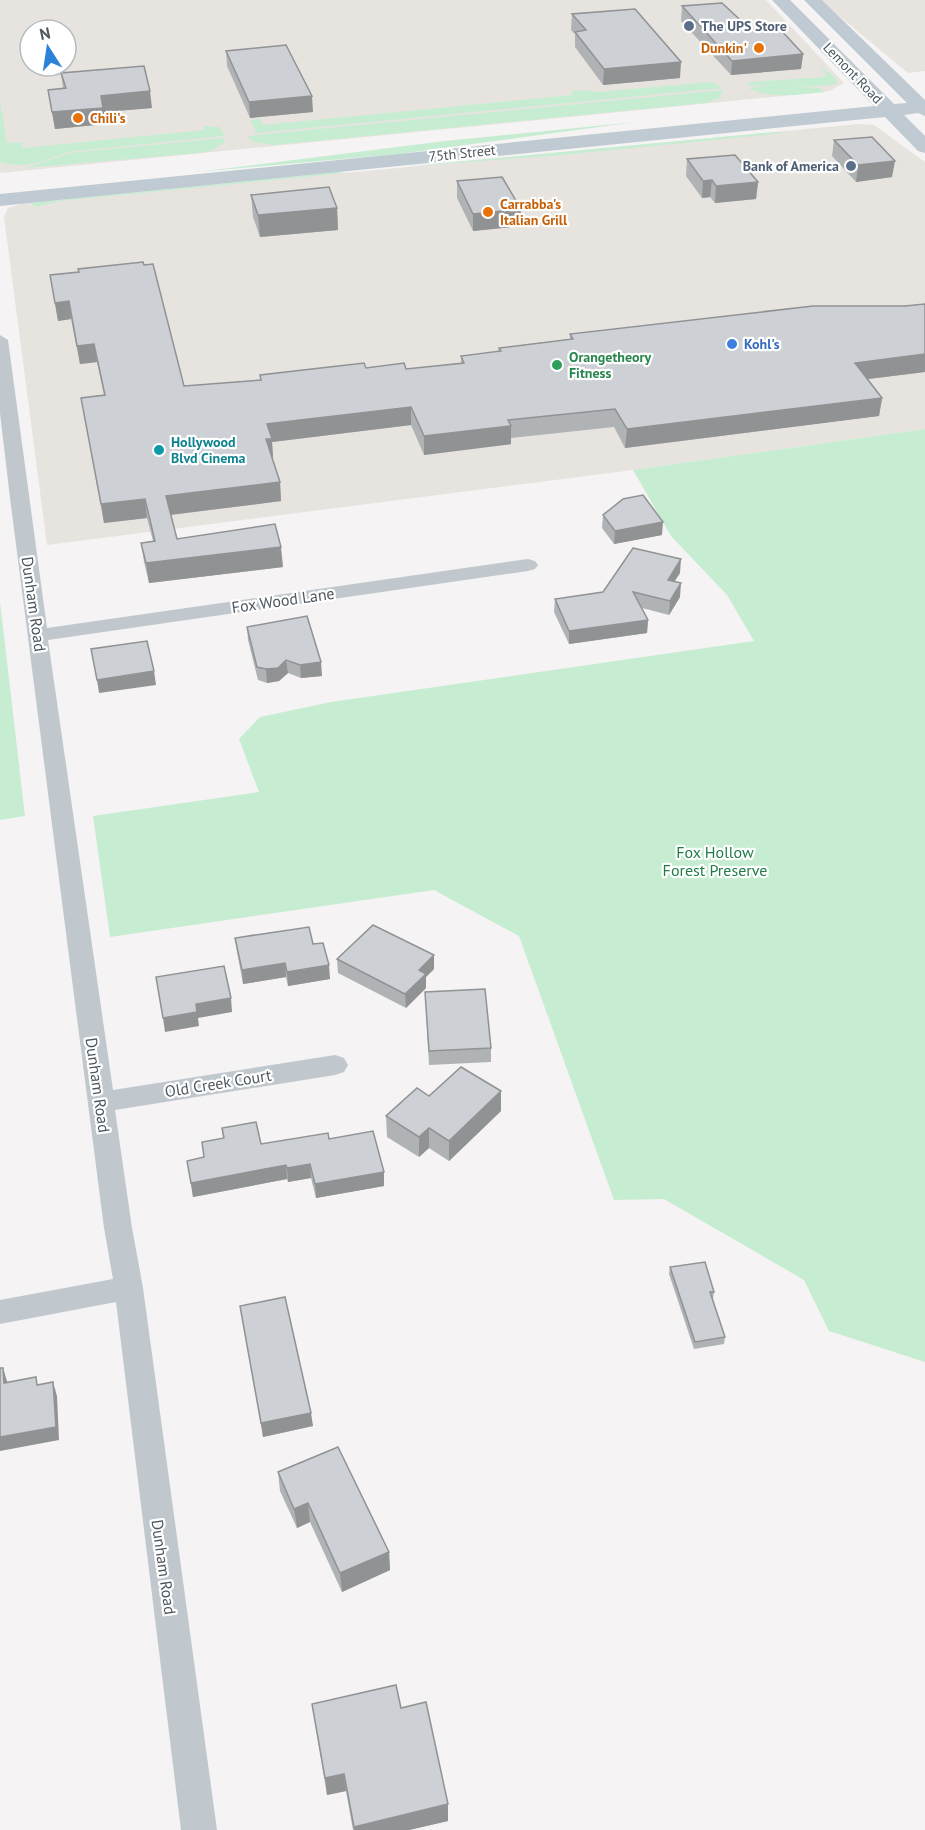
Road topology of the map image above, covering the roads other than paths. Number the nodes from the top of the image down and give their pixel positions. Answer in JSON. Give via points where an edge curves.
{"nodes":[{"id":1,"x":780,"y":0,"type":"edge"},
{"id":2,"x":812,"y":0,"type":"edge"},
{"id":3,"x":925,"y":87,"type":"edge"},
{"id":4,"x":904,"y":89,"type":"junction"},
{"id":5,"x":870,"y":93,"type":"junction"},
{"id":6,"x":851,"y":94,"type":"dead end"},
{"id":7,"x":924,"y":108,"type":"edge"},
{"id":8,"x":889,"y":111,"type":"junction"},
{"id":9,"x":925,"y":147,"type":"edge"},
{"id":10,"x":0,"y":200,"type":"edge"},
{"id":11,"x":0,"y":340,"type":"edge"},
{"id":12,"x":528,"y":565,"type":"dead end"},
{"id":13,"x":39,"y":635,"type":"junction"},
{"id":14,"x":335,"y":1065,"type":"dead end"},
{"id":15,"x":100,"y":1102,"type":"junction"},
{"id":16,"x":129,"y":1288,"type":"junction"},
{"id":17,"x":0,"y":1312,"type":"edge"},
{"id":18,"x":199,"y":1830,"type":"edge"}],
"edges":[{"from":1,"to":5,"type":"main road","name":"Lemont Road"},
{"from":2,"to":4,"type":"main road","name":"Lemont Road"},
{"from":3,"to":4,"type":"main road"},
{"from":4,"to":5,"type":"main road"},
{"from":4,"to":7,"type":"main road","name":"Lemont Road"},
{"from":5,"to":6,"type":"main road"},
{"from":5,"to":8,"type":"main road","name":"Lemont Road"},
{"from":7,"to":8,"type":"main road","name":"75th Street"},
{"from":8,"to":9,"type":"main road","name":"Lemont Road"},
{"from":8,"to":10,"type":"main road","name":"75th Street"},
{"from":11,"to":13,"type":"street","name":"Dunham Road"},
{"from":12,"to":13,"type":"street","name":"Fox Wood Lane"},
{"from":13,"to":15,"type":"street","name":"Dunham Road"},
{"from":14,"to":15,"type":"street","name":"Old Creek Court"},
{"from":15,"to":16,"type":"street","name":"Dunham Road"},
{"from":16,"to":17,"type":"street"},
{"from":16,"to":18,"type":"street","name":"Dunham Road"}]}
